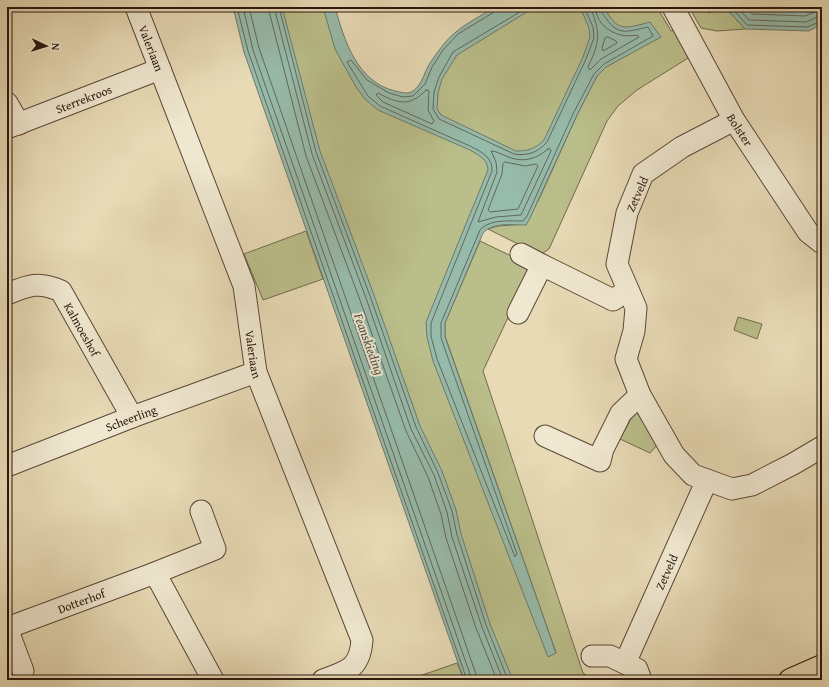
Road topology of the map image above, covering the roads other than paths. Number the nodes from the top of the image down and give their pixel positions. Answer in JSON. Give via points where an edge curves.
{"nodes":[{"id":1,"x":136,"y":7,"type":"edge"},
{"id":2,"x":673,"y":7,"type":"edge"},
{"id":3,"x":160,"y":69,"type":"junction"},
{"id":4,"x":7,"y":103,"type":"edge"},
{"id":5,"x":734,"y":120,"type":"junction"},
{"id":6,"x":13,"y":126,"type":"edge"},
{"id":7,"x":822,"y":243,"type":"edge"},
{"id":8,"x":521,"y":254,"type":"dead end"},
{"id":9,"x":542,"y":265,"type":"junction"},
{"id":10,"x":628,"y":290,"type":"junction"},
{"id":11,"x":7,"y":294,"type":"edge"},
{"id":12,"x":518,"y":313,"type":"dead end"},
{"id":13,"x":256,"y":372,"type":"junction"},
{"id":14,"x":640,"y":396,"type":"junction"},
{"id":15,"x":132,"y":417,"type":"junction"},
{"id":16,"x":545,"y":436,"type":"dead end"},
{"id":17,"x":822,"y":447,"type":"edge"},
{"id":18,"x":7,"y":466,"type":"edge"},
{"id":19,"x":707,"y":480,"type":"junction"},
{"id":20,"x":202,"y":511,"type":"dead end"},
{"id":21,"x":155,"y":573,"type":"junction"},
{"id":22,"x":7,"y":628,"type":"edge"},
{"id":23,"x":592,"y":656,"type":"dead end"},
{"id":24,"x":625,"y":663,"type":"junction"},
{"id":25,"x":822,"y":666,"type":"edge"},
{"id":26,"x":23,"y":671,"type":"dead end"},
{"id":27,"x":213,"y":680,"type":"edge"},
{"id":28,"x":323,"y":680,"type":"edge"},
{"id":29,"x":641,"y":680,"type":"edge"},
{"id":30,"x":790,"y":680,"type":"edge"}],
"edges":[{"from":1,"to":3,"type":"street","name":"Valeriaan"},
{"from":2,"to":5,"type":"street","name":"Bolster"},
{"from":3,"to":6,"type":"street","name":"Sterrekroos"},
{"from":3,"to":13,"type":"street","name":"Valeriaan","via":[[244,286]]},
{"from":4,"to":6,"type":"street"},
{"from":5,"to":7,"type":"street","name":"Bolster","via":[[808,232]]},
{"from":5,"to":10,"type":"street","name":"Zetveld","via":[[682,147],[644,174],[627,214],[617,264]]},
{"from":8,"to":9,"type":"street"},
{"from":9,"to":10,"type":"street","via":[[613,300]]},
{"from":9,"to":12,"type":"street"},
{"from":10,"to":14,"type":"street","name":"Zetveld","via":[[636,308],[636,319],[626,359]]},
{"from":11,"to":15,"type":"street","name":"Kalmoeshof","via":[[30,285],[47,285],[61,292]]},
{"from":13,"to":15,"type":"street","name":"Scheerling"},
{"from":13,"to":28,"type":"street","name":"Valeriaan","via":[[362,640],[362,651],[357,663],[348,670]]},
{"from":14,"to":16,"type":"street","via":[[621,413],[603,449],[600,461]]},
{"from":14,"to":19,"type":"street","name":"Zetveld","via":[[674,456],[692,475]]},
{"from":15,"to":18,"type":"street","name":"Scheerling"},
{"from":17,"to":19,"type":"street","name":"Zetveld","via":[[752,485],[732,489]]},
{"from":19,"to":24,"type":"street","name":"Zetveld"},
{"from":20,"to":21,"type":"street","name":"Dotterhof","via":[[215,549]]},
{"from":21,"to":22,"type":"street","name":"Dotterhof"},
{"from":21,"to":27,"type":"street"},
{"from":22,"to":26,"type":"street"},
{"from":23,"to":24,"type":"street","via":[[610,656]]},
{"from":24,"to":29,"type":"street","via":[[637,669]]},
{"from":25,"to":30,"type":"main road"}]}
